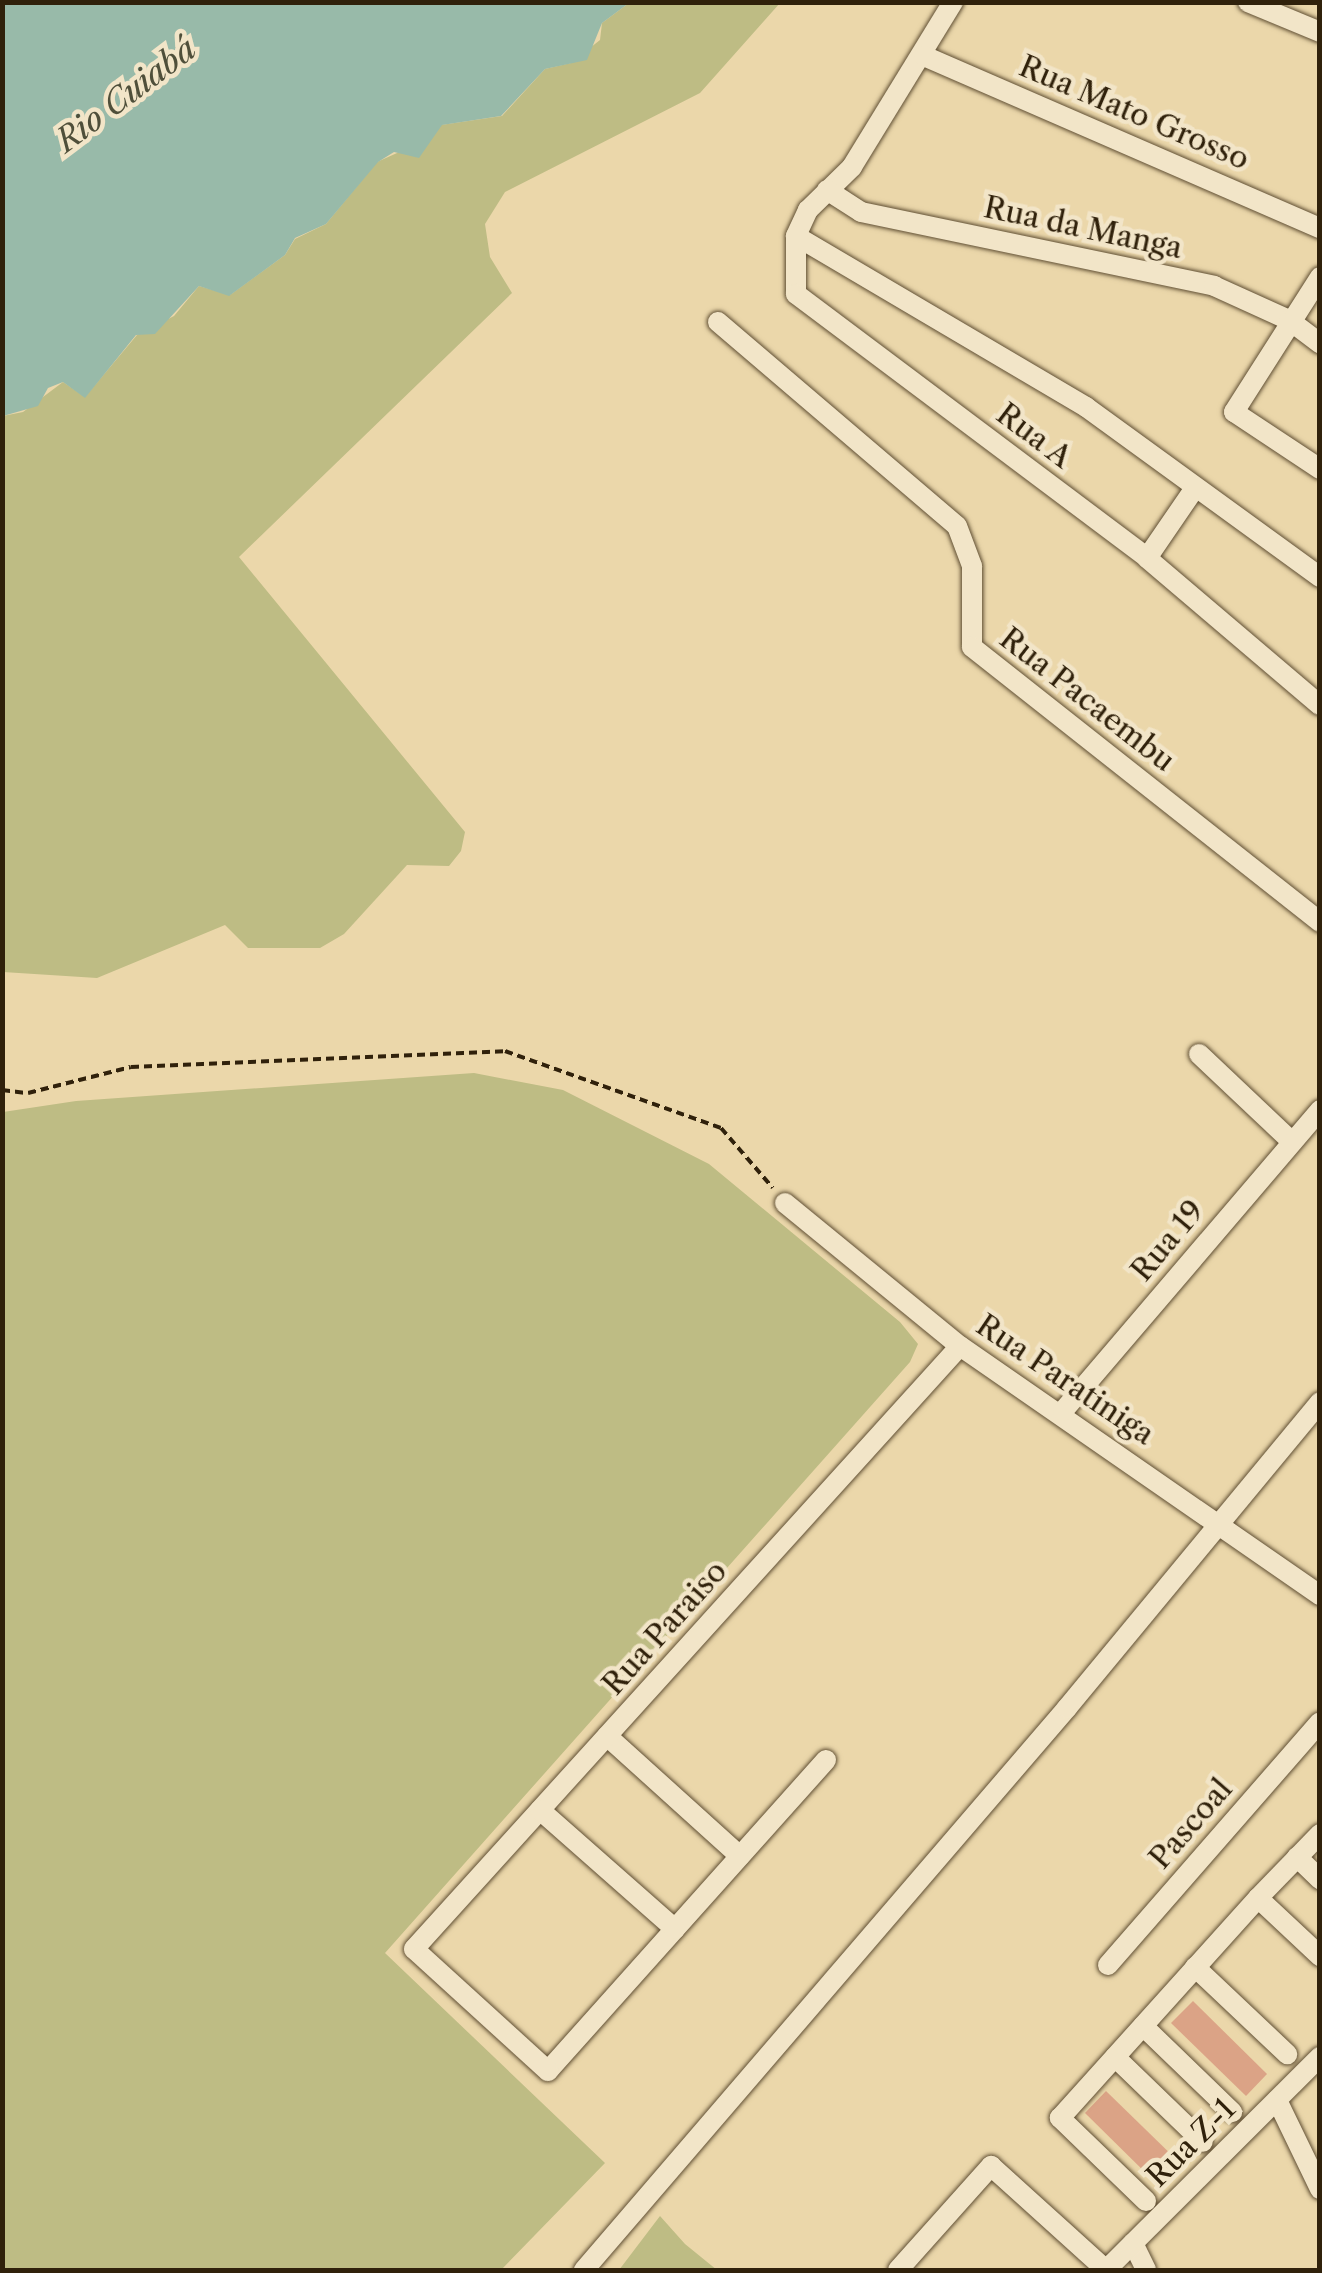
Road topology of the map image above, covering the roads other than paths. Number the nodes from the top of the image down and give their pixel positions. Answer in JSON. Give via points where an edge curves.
{"nodes":[{"id":1,"x":953,"y":2,"type":"edge"},
{"id":2,"x":1248,"y":2,"type":"edge"},
{"id":3,"x":1320,"y":32,"type":"edge"},
{"id":4,"x":924,"y":56,"type":"junction"},
{"id":5,"x":827,"y":190,"type":"junction"},
{"id":6,"x":1320,"y":228,"type":"edge"},
{"id":7,"x":796,"y":236,"type":"junction"},
{"id":8,"x":1320,"y":278,"type":"edge"},
{"id":9,"x":1289,"y":320,"type":"junction"},
{"id":10,"x":718,"y":322,"type":"dead end"},
{"id":11,"x":1320,"y":344,"type":"edge"},
{"id":12,"x":1320,"y":469,"type":"edge"},
{"id":13,"x":1195,"y":488,"type":"junction"},
{"id":14,"x":1147,"y":558,"type":"junction"},
{"id":15,"x":1320,"y":577,"type":"edge"},
{"id":16,"x":1320,"y":705,"type":"edge"},
{"id":17,"x":1320,"y":922,"type":"edge"},
{"id":18,"x":1200,"y":1054,"type":"dead end"},
{"id":19,"x":1320,"y":1110,"type":"edge"},
{"id":20,"x":1292,"y":1142,"type":"junction"},
{"id":21,"x":786,"y":1203,"type":"road end"},
{"id":22,"x":960,"y":1346,"type":"junction"},
{"id":23,"x":1320,"y":1402,"type":"edge"},
{"id":24,"x":1063,"y":1411,"type":"junction"},
{"id":25,"x":1220,"y":1526,"type":"junction"},
{"id":26,"x":1320,"y":1595,"type":"edge"},
{"id":27,"x":1320,"y":1722,"type":"edge"},
{"id":28,"x":607,"y":1736,"type":"junction"},
{"id":29,"x":826,"y":1760,"type":"dead end"},
{"id":30,"x":540,"y":1810,"type":"junction"},
{"id":31,"x":1320,"y":1834,"type":"edge"},
{"id":32,"x":740,"y":1856,"type":"junction"},
{"id":33,"x":1297,"y":1857,"type":"junction"},
{"id":34,"x":1320,"y":1878,"type":"edge"},
{"id":35,"x":1258,"y":1898,"type":"junction"},
{"id":36,"x":675,"y":1929,"type":"junction"},
{"id":37,"x":1320,"y":1956,"type":"edge"},
{"id":38,"x":1108,"y":1965,"type":"dead end"},
{"id":39,"x":1195,"y":1968,"type":"junction"},
{"id":40,"x":1143,"y":2026,"type":"junction"},
{"id":41,"x":1286,"y":2054,"type":"dead end"},
{"id":42,"x":1115,"y":2057,"type":"junction"},
{"id":43,"x":1320,"y":2058,"type":"edge"},
{"id":44,"x":1277,"y":2100,"type":"junction"},
{"id":45,"x":1232,"y":2112,"type":"dead end"},
{"id":46,"x":1203,"y":2142,"type":"dead end"},
{"id":47,"x":1320,"y":2189,"type":"edge"},
{"id":48,"x":1146,"y":2201,"type":"dead end"},
{"id":49,"x":1134,"y":2243,"type":"junction"},
{"id":50,"x":584,"y":2270,"type":"edge"},
{"id":51,"x":898,"y":2270,"type":"edge"},
{"id":52,"x":1106,"y":2270,"type":"edge"},
{"id":53,"x":1146,"y":2270,"type":"edge"}],
"edges":[{"from":1,"to":4,"type":"street"},
{"from":2,"to":3,"type":"street"},
{"from":4,"to":5,"type":"street","via":[[852,167]]},
{"from":4,"to":6,"type":"street","name":"Rua Mato Grosso"},
{"from":5,"to":7,"type":"street"},
{"from":5,"to":9,"type":"street","name":"Rua da Manga","via":[[861,212],[1214,286]]},
{"from":7,"to":13,"type":"street","via":[[1086,407]]},
{"from":7,"to":14,"type":"street","name":"Rua A","via":[[796,294]]},
{"from":8,"to":9,"type":"street"},
{"from":9,"to":11,"type":"street","name":"Rua da Manga"},
{"from":9,"to":12,"type":"street","via":[[1234,412]]},
{"from":10,"to":17,"type":"street","name":"Rua Pacaembu","via":[[957,526],[972,566],[972,647]]},
{"from":13,"to":14,"type":"street"},
{"from":13,"to":15,"type":"street"},
{"from":14,"to":16,"type":"street","name":"Rua A"},
{"from":18,"to":20,"type":"street"},
{"from":19,"to":20,"type":"street","name":"Rua 19"},
{"from":20,"to":24,"type":"street","name":"Rua 19"},
{"from":21,"to":22,"type":"street","name":"Rua Paratiniga"},
{"from":22,"to":24,"type":"street","name":"Rua Paratiniga"},
{"from":22,"to":28,"type":"street","name":"Rua Paraiso"},
{"from":23,"to":25,"type":"street"},
{"from":24,"to":25,"type":"street","name":"Rua Paratiniga"},
{"from":25,"to":26,"type":"street","name":"Rua Paratiniga"},
{"from":25,"to":50,"type":"street"},
{"from":27,"to":38,"type":"street","name":"Pascoal"},
{"from":28,"to":30,"type":"street","name":"Rua Paraiso"},
{"from":28,"to":32,"type":"street"},
{"from":29,"to":32,"type":"street"},
{"from":30,"to":36,"type":"street"},
{"from":30,"to":36,"type":"street","name":"Rua Paraiso","via":[[414,1949],[548,2071]]},
{"from":31,"to":33,"type":"street"},
{"from":32,"to":36,"type":"street"},
{"from":33,"to":34,"type":"street"},
{"from":33,"to":35,"type":"street"},
{"from":35,"to":37,"type":"street"},
{"from":35,"to":39,"type":"street"},
{"from":39,"to":40,"type":"street"},
{"from":39,"to":41,"type":"street"},
{"from":40,"to":42,"type":"street"},
{"from":40,"to":45,"type":"street"},
{"from":42,"to":46,"type":"street"},
{"from":42,"to":48,"type":"street","via":[[1060,2118]]},
{"from":43,"to":44,"type":"street","name":"Rua Z-1"},
{"from":44,"to":47,"type":"street"},
{"from":44,"to":49,"type":"street","name":"Rua Z-1"},
{"from":49,"to":52,"type":"street","name":"Rua Z-1"},
{"from":49,"to":53,"type":"street"},
{"from":51,"to":52,"type":"street","via":[[991,2166]]}]}
